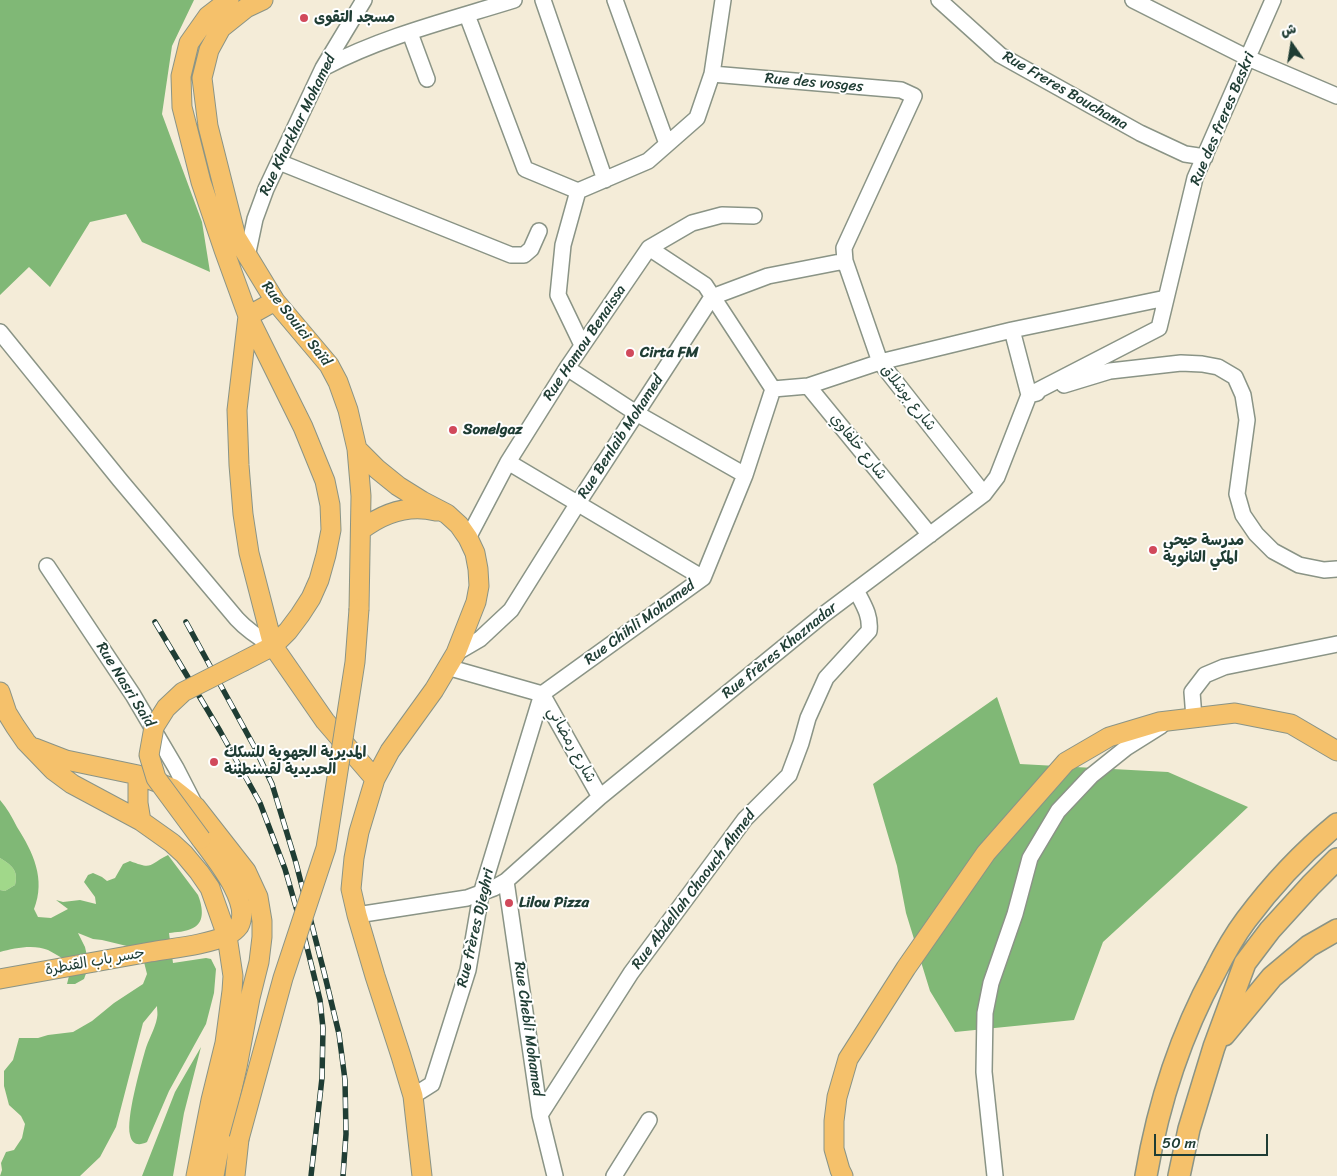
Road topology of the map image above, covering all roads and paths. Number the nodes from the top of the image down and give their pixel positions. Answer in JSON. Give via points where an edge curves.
{"nodes":[{"id":1,"x":229,"y":0,"type":"edge"},
{"id":2,"x":263,"y":0,"type":"edge"},
{"id":3,"x":364,"y":0,"type":"edge"},
{"id":4,"x":514,"y":0,"type":"edge"},
{"id":5,"x":543,"y":0,"type":"edge"},
{"id":6,"x":615,"y":0,"type":"edge"},
{"id":7,"x":723,"y":0,"type":"edge"},
{"id":8,"x":940,"y":0,"type":"edge"},
{"id":9,"x":1133,"y":0,"type":"edge"},
{"id":10,"x":1273,"y":0,"type":"edge"},
{"id":11,"x":466,"y":15,"type":"junction"},
{"id":12,"x":410,"y":33,"type":"junction"},
{"id":13,"x":1248,"y":58,"type":"junction"},
{"id":14,"x":324,"y":68,"type":"junction"},
{"id":15,"x":712,"y":74,"type":"junction"},
{"id":16,"x":427,"y":79,"type":"dead end"},
{"id":17,"x":1337,"y":96,"type":"edge"},
{"id":18,"x":667,"y":144,"type":"junction"},
{"id":19,"x":1205,"y":157,"type":"junction"},
{"id":20,"x":278,"y":162,"type":"junction"},
{"id":21,"x":605,"y":180,"type":"junction"},
{"id":22,"x":578,"y":191,"type":"junction"},
{"id":23,"x":754,"y":216,"type":"dead end"},
{"id":24,"x":539,"y":231,"type":"dead end"},
{"id":25,"x":649,"y":248,"type":"junction"},
{"id":26,"x":247,"y":257,"type":"junction"},
{"id":27,"x":845,"y":261,"type":"junction"},
{"id":28,"x":712,"y":297,"type":"junction"},
{"id":29,"x":1166,"y":298,"type":"junction"},
{"id":30,"x":275,"y":301,"type":"junction"},
{"id":31,"x":248,"y":316,"type":"junction"},
{"id":32,"x":1012,"y":330,"type":"junction"},
{"id":33,"x":0,"y":332,"type":"edge"},
{"id":34,"x":582,"y":345,"type":"junction"},
{"id":35,"x":880,"y":362,"type":"junction"},
{"id":36,"x":567,"y":368,"type":"junction"},
{"id":37,"x":808,"y":386,"type":"junction"},
{"id":38,"x":773,"y":389,"type":"junction"},
{"id":39,"x":1029,"y":395,"type":"junction"},
{"id":40,"x":636,"y":413,"type":"junction"},
{"id":41,"x":357,"y":449,"type":"junction"},
{"id":42,"x":508,"y":462,"type":"junction"},
{"id":43,"x":745,"y":475,"type":"junction"},
{"id":44,"x":984,"y":494,"type":"junction"},
{"id":45,"x":578,"y":502,"type":"junction"},
{"id":46,"x":446,"y":514,"type":"junction"},
{"id":47,"x":361,"y":530,"type":"junction"},
{"id":48,"x":930,"y":535,"type":"junction"},
{"id":49,"x":468,"y":538,"type":"junction"},
{"id":50,"x":47,"y":566,"type":"dead end"},
{"id":51,"x":1337,"y":569,"type":"edge"},
{"id":52,"x":703,"y":578,"type":"junction"},
{"id":53,"x":856,"y":590,"type":"junction"},
{"id":54,"x":1337,"y":644,"type":"edge"},
{"id":55,"x":274,"y":646,"type":"junction"},
{"id":56,"x":451,"y":660,"type":"junction"},
{"id":57,"x":0,"y":692,"type":"edge"},
{"id":58,"x":542,"y":694,"type":"junction"},
{"id":59,"x":1194,"y":718,"type":"junction"},
{"id":60,"x":1168,"y":721,"type":"junction"},
{"id":61,"x":26,"y":742,"type":"junction"},
{"id":62,"x":1337,"y":751,"type":"edge"},
{"id":63,"x":138,"y":775,"type":"junction"},
{"id":64,"x":375,"y":779,"type":"junction"},
{"id":65,"x":600,"y":797,"type":"junction"},
{"id":66,"x":196,"y":807,"type":"junction"},
{"id":67,"x":141,"y":821,"type":"junction"},
{"id":68,"x":1337,"y":824,"type":"edge"},
{"id":69,"x":1337,"y":859,"type":"edge"},
{"id":70,"x":506,"y":880,"type":"junction"},
{"id":71,"x":481,"y":894,"type":"junction"},
{"id":72,"x":357,"y":915,"type":"junction"},
{"id":73,"x":1337,"y":930,"type":"edge"},
{"id":74,"x":227,"y":936,"type":"junction"},
{"id":75,"x":0,"y":979,"type":"edge"},
{"id":76,"x":1214,"y":1046,"type":"junction"},
{"id":77,"x":413,"y":1096,"type":"junction"},
{"id":78,"x":540,"y":1115,"type":"junction"},
{"id":79,"x":649,"y":1120,"type":"dead end"},
{"id":80,"x":196,"y":1176,"type":"edge"},
{"id":81,"x":214,"y":1176,"type":"edge"},
{"id":82,"x":236,"y":1176,"type":"edge"},
{"id":83,"x":422,"y":1176,"type":"edge"},
{"id":84,"x":555,"y":1176,"type":"edge"},
{"id":85,"x":614,"y":1176,"type":"edge"},
{"id":86,"x":843,"y":1176,"type":"edge"},
{"id":87,"x":995,"y":1176,"type":"edge"},
{"id":88,"x":1146,"y":1176,"type":"edge"},
{"id":89,"x":1179,"y":1176,"type":"edge"}],
"edges":[{"from":1,"to":31,"type":"main road","via":[[208,16],[189,43],[181,76],[182,107],[201,182]]},
{"from":2,"to":26,"type":"main road","name":"Rue Souici Saïd","via":[[246,8],[222,28],[209,50],[202,78],[208,126],[236,237]]},
{"from":3,"to":14,"type":"street","name":"Rue Kharkhar Mohamed"},
{"from":4,"to":11,"type":"street"},
{"from":5,"to":21,"type":"street"},
{"from":6,"to":18,"type":"street"},
{"from":7,"to":15,"type":"street"},
{"from":8,"to":19,"type":"street","name":"Rue Freres Bouchama","via":[[1000,55],[1140,133],[1185,154]]},
{"from":9,"to":13,"type":"street"},
{"from":10,"to":13,"type":"street","name":"Rue des freres Beskri"},
{"from":11,"to":12,"type":"street"},
{"from":11,"to":22,"type":"street","via":[[524,169]]},
{"from":12,"to":14,"type":"street","via":[[346,56]]},
{"from":12,"to":16,"type":"street"},
{"from":13,"to":17,"type":"street"},
{"from":13,"to":19,"type":"street","name":"Rue des freres Beskri"},
{"from":14,"to":20,"type":"street","name":"Rue Kharkhar Mohamed"},
{"from":15,"to":18,"type":"street","via":[[697,118]]},
{"from":15,"to":27,"type":"street","name":"Rue des vosges","via":[[901,90],[914,96],[844,248]]},
{"from":18,"to":21,"type":"street","via":[[648,161]]},
{"from":19,"to":29,"type":"street","name":"Rue des freres Beskri","via":[[1195,178]]},
{"from":20,"to":24,"type":"street","via":[[511,254],[524,254],[531,249]]},
{"from":20,"to":26,"type":"street","name":"Rue Kharkhar Mohamed","via":[[255,218]]},
{"from":21,"to":22,"type":"street"},
{"from":22,"to":34,"type":"street","via":[[563,244],[558,295]]},
{"from":23,"to":25,"type":"street","name":"Rue Hamou Benaissa","via":[[722,215],[692,223]]},
{"from":25,"to":28,"type":"street","via":[[705,285]]},
{"from":25,"to":34,"type":"street","name":"Rue Hamou Benaissa"},
{"from":26,"to":30,"type":"main road","name":"Rue Souici Saïd"},
{"from":27,"to":28,"type":"street","via":[[768,276]]},
{"from":27,"to":35,"type":"street","name":"شارع بوشلاق"},
{"from":28,"to":38,"type":"street"},
{"from":28,"to":40,"type":"street","name":"Rue Benlaib Mohamed"},
{"from":29,"to":32,"type":"street"},
{"from":29,"to":39,"type":"street","name":"Rue des freres Beskri","via":[[1159,328]]},
{"from":30,"to":31,"type":"main road"},
{"from":30,"to":41,"type":"main road","name":"Rue Souici Saïd","via":[[329,365],[348,410]]},
{"from":31,"to":55,"type":"main road","via":[[237,410],[239,465],[249,553]]},
{"from":31,"to":55,"type":"main road","via":[[303,427],[325,481],[330,505],[331,530],[319,580],[300,615]]},
{"from":32,"to":35,"type":"street"},
{"from":32,"to":39,"type":"street"},
{"from":33,"to":55,"type":"street","via":[[237,619],[246,629]]},
{"from":34,"to":36,"type":"street","name":"Rue Hamou Benaissa"},
{"from":35,"to":37,"type":"street"},
{"from":35,"to":44,"type":"street","name":"شارع بوشلاق"},
{"from":36,"to":40,"type":"street"},
{"from":36,"to":42,"type":"street","name":"Rue Hamou Benaissa"},
{"from":37,"to":38,"type":"street"},
{"from":37,"to":48,"type":"street","name":"شارع خلفاوي"},
{"from":38,"to":43,"type":"street","name":"Rue Chihli Mohamed"},
{"from":39,"to":44,"type":"street","name":"Rue frères Khaznadar","via":[[997,477]]},
{"from":39,"to":51,"type":"street","via":[[1110,371],[1181,363],[1218,367],[1235,378],[1243,395],[1246,420],[1237,494],[1243,515],[1273,551],[1299,565]]},
{"from":40,"to":43,"type":"street"},
{"from":40,"to":45,"type":"street","name":"Rue Benlaib Mohamed"},
{"from":41,"to":46,"type":"main road","via":[[398,486]]},
{"from":41,"to":47,"type":"main road","name":"Rue Souici Saïd"},
{"from":42,"to":45,"type":"street"},
{"from":42,"to":49,"type":"street","name":"Rue Hamou Benaissa"},
{"from":43,"to":52,"type":"street","name":"Rue Chihli Mohamed"},
{"from":44,"to":48,"type":"street","name":"Rue frères Khaznadar"},
{"from":45,"to":52,"type":"street"},
{"from":45,"to":56,"type":"street","name":"Rue Benlaib Mohamed","via":[[511,610],[494,628]]},
{"from":46,"to":47,"type":"main road","via":[[424,509],[401,510],[373,521]]},
{"from":46,"to":49,"type":"main road"},
{"from":47,"to":82,"type":"main road","name":"Rue Souici Saïd","bridge":true,"via":[[355,662],[326,848],[283,978],[239,1139]]},
{"from":48,"to":53,"type":"street","name":"Rue frères Khaznadar"},
{"from":49,"to":56,"type":"main road","via":[[477,561],[479,586],[476,602]]},
{"from":50,"to":66,"type":"street","name":"Rue Nasri Said","via":[[133,695]]},
{"from":52,"to":58,"type":"street","name":"Rue Chihli Mohamed"},
{"from":53,"to":65,"type":"street","name":"Rue frères Khaznadar"},
{"from":53,"to":78,"type":"street","name":"Rue Abdellah Chaouch Ahmed","via":[[868,614],[869,631],[826,678],[808,718],[789,775],[745,819],[630,973]]},
{"from":54,"to":59,"type":"street","via":[[1205,675],[1192,692]]},
{"from":55,"to":64,"type":"main road","via":[[325,721]]},
{"from":55,"to":74,"type":"main road","bridge":true,"via":[[183,692],[166,708],[154,728],[149,755],[156,778],[236,892],[241,920],[234,932]]},
{"from":56,"to":58,"type":"street"},
{"from":56,"to":64,"type":"main road"},
{"from":57,"to":61,"type":"main road","via":[[7,713]]},
{"from":58,"to":65,"type":"street","name":"شارع رمضاني"},
{"from":58,"to":71,"type":"street","name":"Rue frères Djeghri"},
{"from":59,"to":60,"type":"main road"},
{"from":59,"to":62,"type":"main road","via":[[1235,713],[1291,724]]},
{"from":60,"to":86,"type":"main road","via":[[1109,737],[1066,762],[986,853],[848,1059],[834,1121],[834,1149]]},
{"from":60,"to":87,"type":"street","via":[[1091,776],[1058,811],[1030,858],[985,1012],[984,1072]]},
{"from":61,"to":63,"type":"main road","via":[[66,760]]},
{"from":61,"to":67,"type":"main road","via":[[63,778]]},
{"from":63,"to":66,"type":"main road","via":[[172,788]]},
{"from":63,"to":67,"type":"main road"},
{"from":64,"to":72,"type":"main road","via":[[354,858],[351,889]]},
{"from":65,"to":70,"type":"street","name":"Rue frères Khaznadar"},
{"from":66,"to":81,"type":"main road","via":[[246,871],[258,897],[262,921],[258,962]]},
{"from":67,"to":74,"type":"main road","via":[[172,843],[199,872],[210,888]]},
{"from":68,"to":88,"type":"highway","via":[[1275,885],[1245,921],[1202,994],[1164,1094]]},
{"from":69,"to":76,"type":"highway","via":[[1270,930],[1245,963]]},
{"from":70,"to":71,"type":"street","name":"Rue frères Khaznadar"},
{"from":70,"to":78,"type":"street","name":"Rue Chebli Mohamed"},
{"from":71,"to":72,"type":"street","name":"Rue frères Khaznadar"},
{"from":71,"to":77,"type":"street","name":"Rue frères Djeghri","via":[[468,970],[432,1084]]},
{"from":72,"to":77,"type":"main road"},
{"from":73,"to":76,"type":"highway","via":[[1309,946],[1272,977]]},
{"from":74,"to":75,"type":"main road","name":"جسر باب القنطرة"},
{"from":74,"to":80,"type":"main road","via":[[232,992]]},
{"from":76,"to":89,"type":"highway","via":[[1189,1129]]},
{"from":77,"to":83,"type":"main road"},
{"from":78,"to":84,"type":"street","name":"Rue Chebli Mohamed"},
{"from":79,"to":85,"type":"street"}]}
